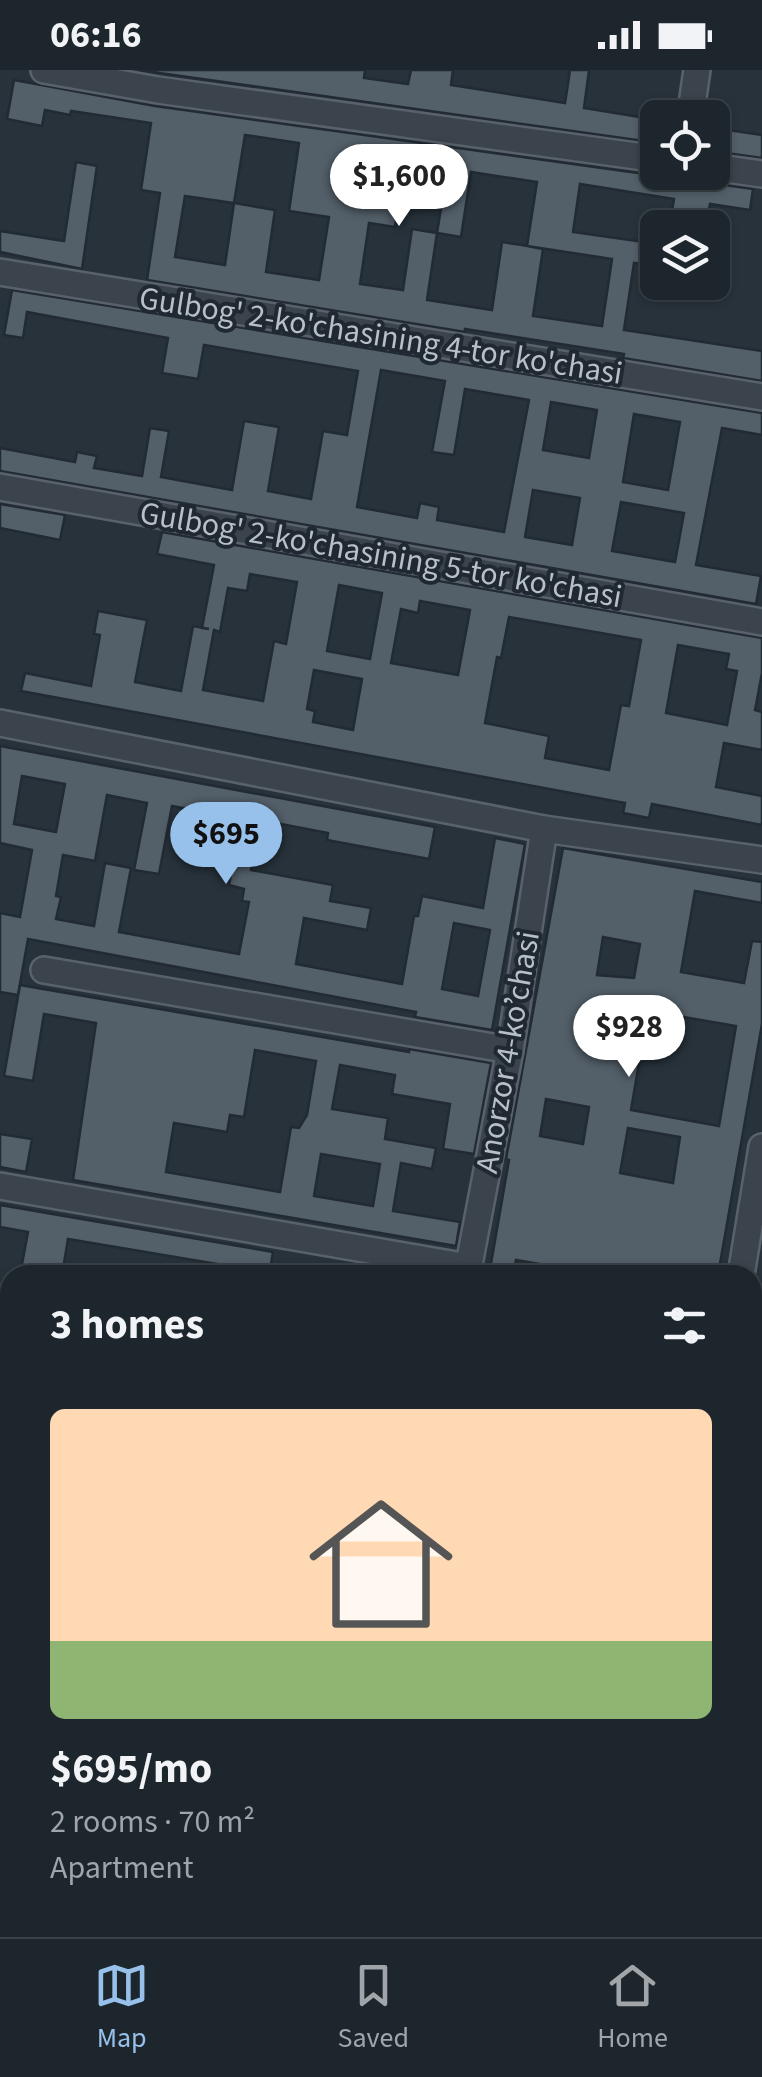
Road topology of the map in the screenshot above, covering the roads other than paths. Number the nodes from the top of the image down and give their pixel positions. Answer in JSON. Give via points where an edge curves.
{"nodes":[{"id":1,"x":44,"y":70,"type":"edge"},
{"id":2,"x":697,"y":70,"type":"edge"},
{"id":3,"x":693,"y":100,"type":"edge"},
{"id":4,"x":640,"y":156,"type":"edge"},
{"id":5,"x":730,"y":170,"type":"edge"},
{"id":6,"x":762,"y":174,"type":"edge"},
{"id":7,"x":0,"y":272,"type":"edge"},
{"id":8,"x":762,"y":397,"type":"edge"},
{"id":9,"x":0,"y":487,"type":"edge"},
{"id":10,"x":762,"y":622,"type":"edge"},
{"id":11,"x":0,"y":724,"type":"edge"},
{"id":12,"x":544,"y":829,"type":"junction"},
{"id":13,"x":762,"y":860,"type":"edge"},
{"id":14,"x":44,"y":970,"type":"dead end"},
{"id":15,"x":510,"y":1050,"type":"junction"},
{"id":16,"x":762,"y":1147,"type":"edge"},
{"id":17,"x":0,"y":1186,"type":"edge"},
{"id":18,"x":435,"y":1265,"type":"edge"},
{"id":19,"x":469,"y":1265,"type":"edge"},
{"id":20,"x":743,"y":1265,"type":"edge"}],
"edges":[{"from":1,"to":4,"type":"street"},
{"from":2,"to":3,"type":"street"},
{"from":5,"to":6,"type":"street"},
{"from":7,"to":8,"type":"street","name":"Gulbog' 2-ko'chasining 4-tor ko'chasi"},
{"from":9,"to":10,"type":"street","name":"Gulbog' 2-ko'chasining 5-tor ko'chasi"},
{"from":11,"to":12,"type":"street"},
{"from":12,"to":13,"type":"street"},
{"from":12,"to":15,"type":"street","name":"Аnorzor 4-koʼchasi"},
{"from":14,"to":15,"type":"street"},
{"from":15,"to":19,"type":"street","name":"Аnorzor 4-koʼchasi"},
{"from":16,"to":20,"type":"street"},
{"from":17,"to":18,"type":"street"}]}
